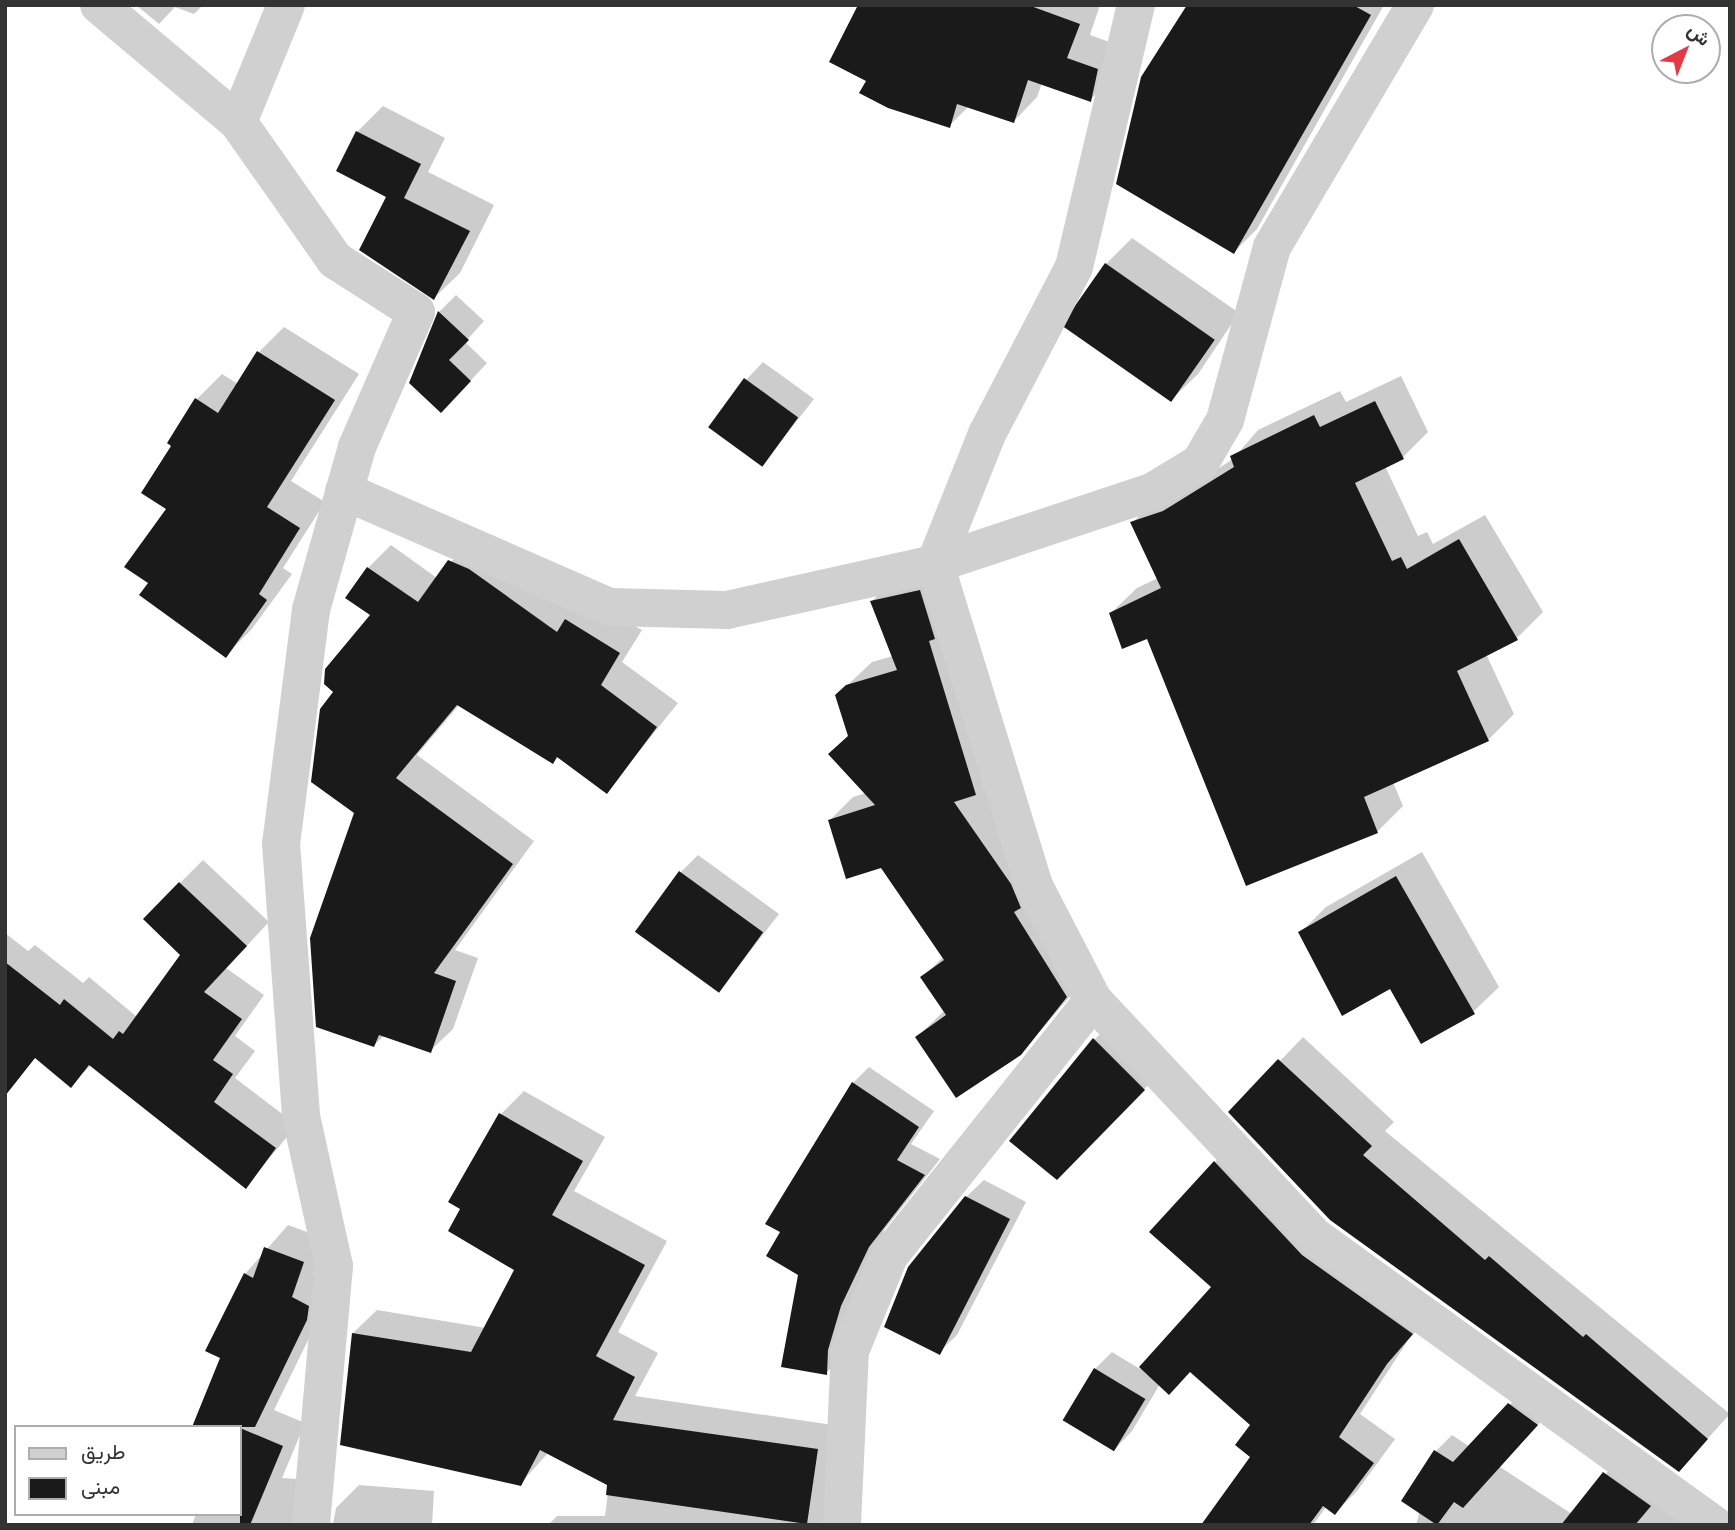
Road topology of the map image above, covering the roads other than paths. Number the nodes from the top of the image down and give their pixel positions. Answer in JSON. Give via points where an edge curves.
{"nodes":[{"id":1,"x":99,"y":5,"type":"edge"},
{"id":2,"x":286,"y":5,"type":"edge"},
{"id":3,"x":1136,"y":5,"type":"edge"},
{"id":4,"x":1415,"y":5,"type":"edge"},
{"id":5,"x":239,"y":122,"type":"junction"},
{"id":6,"x":344,"y":491,"type":"junction"},
{"id":7,"x":935,"y":564,"type":"junction"},
{"id":8,"x":1093,"y":1000,"type":"junction"},
{"id":9,"x":311,"y":1525,"type":"edge"},
{"id":10,"x":842,"y":1525,"type":"edge"},
{"id":11,"x":1715,"y":1525,"type":"edge"}],
"edges":[{"from":1,"to":5,"type":"street"},
{"from":2,"to":5,"type":"street"},
{"from":3,"to":7,"type":"street","via":[[1074,267],[987,434]]},
{"from":4,"to":7,"type":"street","via":[[1272,247],[1225,420],[1200,463],[1152,492]]},
{"from":5,"to":6,"type":"street","via":[[335,260],[416,312],[356,447]]},
{"from":6,"to":7,"type":"street","via":[[610,607],[727,610]]},
{"from":6,"to":9,"type":"street","via":[[311,610],[281,843],[302,1116],[334,1266]]},
{"from":7,"to":8,"type":"street","via":[[1034,886]]},
{"from":8,"to":10,"type":"street","via":[[889,1256],[850,1351]]},
{"from":8,"to":11,"type":"street","via":[[1315,1237]]}]}
